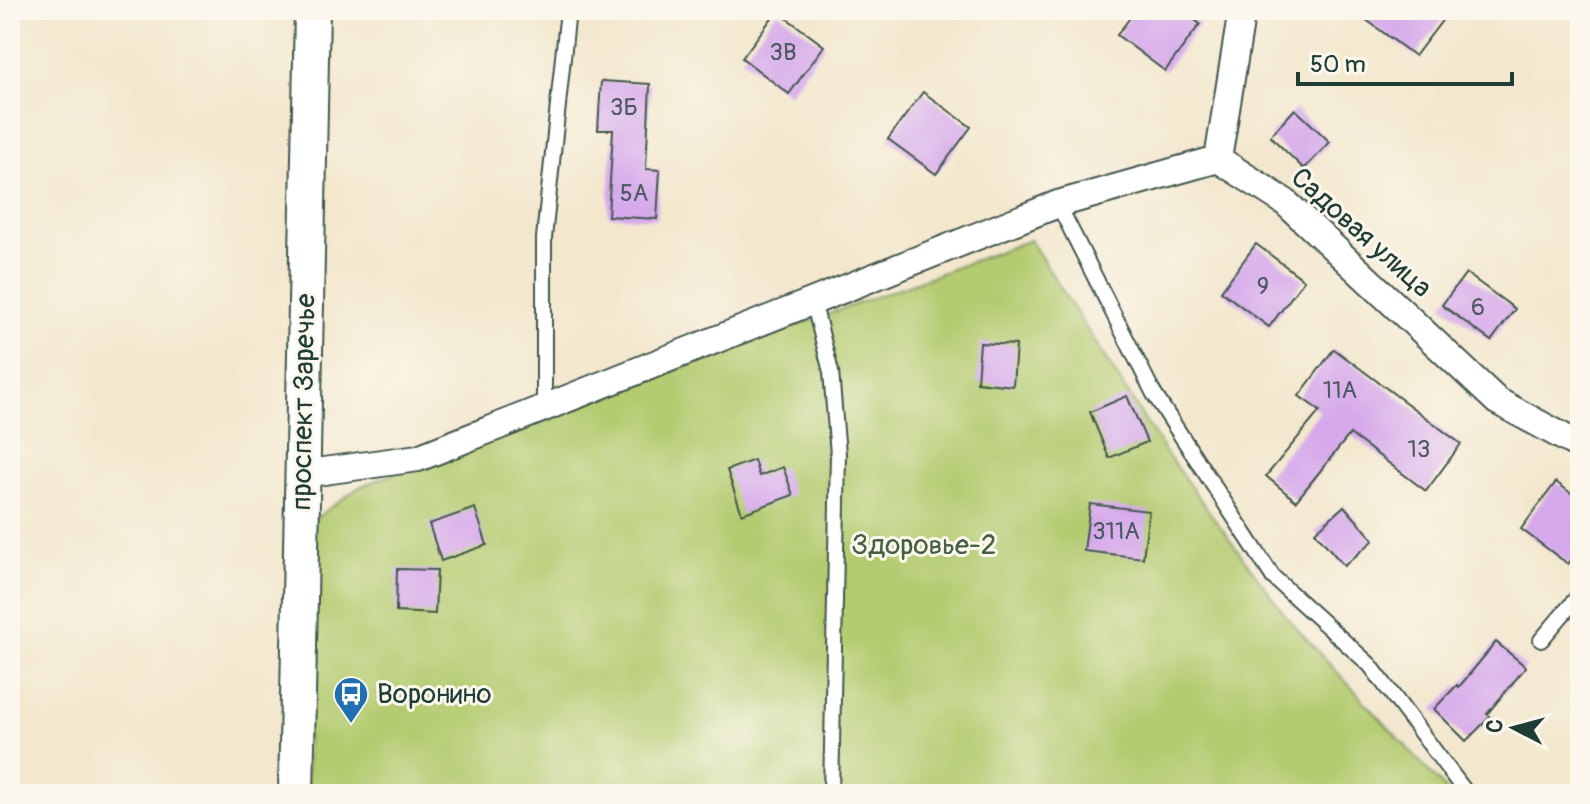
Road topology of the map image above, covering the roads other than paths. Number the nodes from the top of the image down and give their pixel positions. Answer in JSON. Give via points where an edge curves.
{"nodes":[{"id":1,"x":312,"y":10,"type":"edge"},
{"id":2,"x":568,"y":10,"type":"edge"},
{"id":3,"x":1242,"y":10,"type":"edge"},
{"id":4,"x":1218,"y":159,"type":"junction"},
{"id":5,"x":1058,"y":204,"type":"junction"},
{"id":6,"x":813,"y":301,"type":"junction"},
{"id":7,"x":544,"y":408,"type":"junction"},
{"id":8,"x":1580,"y":446,"type":"edge"},
{"id":9,"x":302,"y":474,"type":"junction"},
{"id":10,"x":1580,"y":594,"type":"edge"},
{"id":11,"x":1541,"y":640,"type":"dead end"},
{"id":12,"x":296,"y":794,"type":"edge"},
{"id":13,"x":831,"y":794,"type":"edge"},
{"id":14,"x":1467,"y":794,"type":"edge"}],
"edges":[{"from":1,"to":9,"type":"street","name":"проспект Заречье"},
{"from":2,"to":7,"type":"lane","via":[[544,238]]},
{"from":3,"to":4,"type":"street"},
{"from":4,"to":5,"type":"street"},
{"from":4,"to":8,"type":"street","name":"Садовая улица","via":[[1285,202],[1497,401]]},
{"from":5,"to":6,"type":"street"},
{"from":5,"to":14,"type":"lane","via":[[1154,394],[1273,577],[1370,665]]},
{"from":6,"to":7,"type":"street"},
{"from":6,"to":13,"type":"lane","via":[[831,372],[838,454]]},
{"from":7,"to":9,"type":"street","via":[[418,458]]},
{"from":9,"to":12,"type":"street","name":"проспект Заречье"},
{"from":10,"to":11,"type":"lane"}]}
